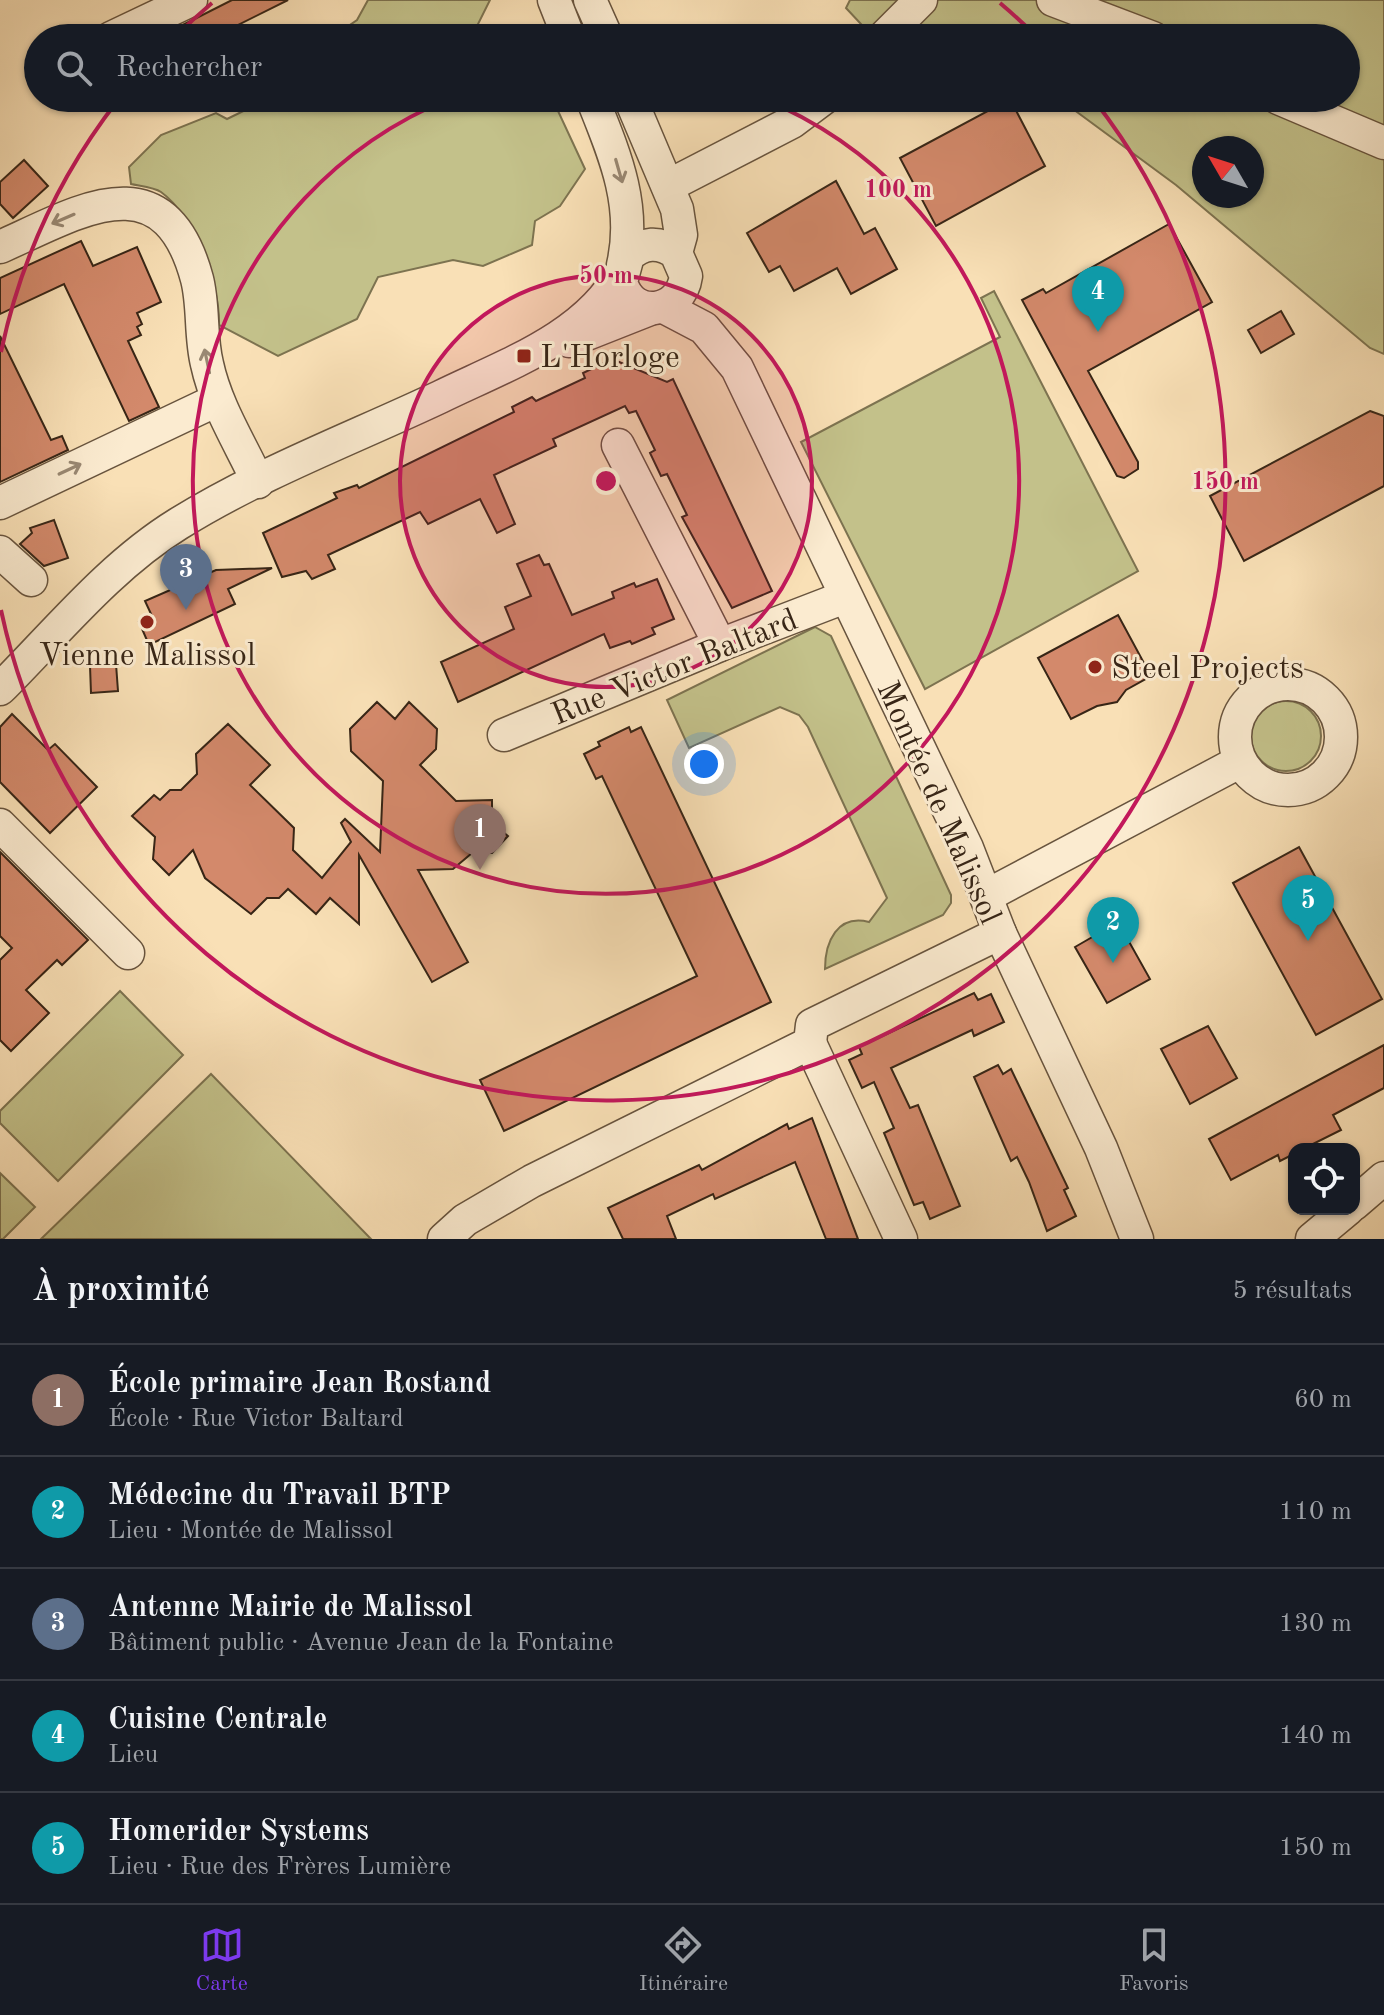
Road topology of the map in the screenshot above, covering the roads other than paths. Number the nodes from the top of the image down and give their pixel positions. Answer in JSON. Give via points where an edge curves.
{"nodes":[{"id":1,"x":191,"y":0,"type":"edge"},
{"id":2,"x":554,"y":0,"type":"edge"},
{"id":3,"x":590,"y":0,"type":"edge"},
{"id":4,"x":921,"y":0,"type":"edge"},
{"id":5,"x":1053,"y":0,"type":"edge"},
{"id":6,"x":140,"y":24,"type":"edge"},
{"id":7,"x":563,"y":24,"type":"edge"},
{"id":8,"x":601,"y":24,"type":"edge"},
{"id":9,"x":897,"y":24,"type":"edge"},
{"id":10,"x":1116,"y":24,"type":"edge"},
{"id":11,"x":597,"y":112,"type":"edge"},
{"id":12,"x":636,"y":112,"type":"edge"},
{"id":13,"x":805,"y":112,"type":"edge"},
{"id":14,"x":1311,"y":112,"type":"edge"},
{"id":15,"x":1384,"y":143,"type":"edge"},
{"id":16,"x":668,"y":186,"type":"junction"},
{"id":17,"x":0,"y":247,"type":"edge"},
{"id":18,"x":681,"y":265,"type":"junction"},
{"id":19,"x":622,"y":268,"type":"junction"},
{"id":20,"x":657,"y":308,"type":"junction"},
{"id":21,"x":524,"y":356,"type":"junction"},
{"id":22,"x":737,"y":368,"type":"junction"},
{"id":23,"x":217,"y":400,"type":"junction"},
{"id":24,"x":618,"y":445,"type":"dead end"},
{"id":25,"x":258,"y":482,"type":"junction"},
{"id":26,"x":0,"y":503,"type":"edge"},
{"id":27,"x":0,"y":552,"type":"edge"},
{"id":28,"x":31,"y":580,"type":"dead end"},
{"id":29,"x":845,"y":597,"type":"junction"},
{"id":30,"x":720,"y":645,"type":"junction"},
{"id":31,"x":0,"y":689,"type":"edge"},
{"id":32,"x":504,"y":735,"type":"dead end"},
{"id":33,"x":1239,"y":762,"type":"dead end"},
{"id":34,"x":0,"y":825,"type":"edge"},
{"id":35,"x":988,"y":895,"type":"junction"},
{"id":36,"x":1000,"y":933,"type":"junction"},
{"id":37,"x":128,"y":953,"type":"dead end"},
{"id":38,"x":810,"y":1043,"type":"junction"},
{"id":39,"x":1384,"y":1178,"type":"edge"},
{"id":40,"x":1360,"y":1199,"type":"edge"},
{"id":41,"x":1341,"y":1215,"type":"edge"},
{"id":42,"x":444,"y":1239,"type":"edge"},
{"id":43,"x":901,"y":1239,"type":"edge"},
{"id":44,"x":1137,"y":1239,"type":"edge"},
{"id":45,"x":1312,"y":1239,"type":"edge"}],
"edges":[{"from":1,"to":6,"type":"street"},
{"from":2,"to":7,"type":"street"},
{"from":3,"to":8,"type":"street"},
{"from":4,"to":9,"type":"street"},
{"from":5,"to":10,"type":"street"},
{"from":11,"to":19,"type":"street","one_way":true,"via":[[625,194],[630,234]]},
{"from":12,"to":16,"type":"street"},
{"from":13,"to":16,"type":"street"},
{"from":14,"to":15,"type":"street"},
{"from":16,"to":18,"type":"street","via":[[681,229]]},
{"from":23,"to":17,"type":"street","one_way":true,"via":[[206,363],[197,278],[181,240],[150,209],[102,203]]},
{"from":18,"to":19,"type":"street","via":[[662,245],[649,244],[634,251]]},
{"from":18,"to":20,"type":"street","via":[[680,295]]},
{"from":18,"to":22,"type":"street","name":"Montée de Malissol","via":[[720,319]]},
{"from":19,"to":20,"type":"street","name":"Montée de Malissol","via":[[627,295],[639,306]]},
{"from":19,"to":21,"type":"street","via":[[610,292],[590,313]]},
{"from":20,"to":21,"type":"street"},
{"from":20,"to":22,"type":"street","name":"Montée de Malissol","via":[[704,328]]},
{"from":21,"to":25,"type":"street"},
{"from":22,"to":29,"type":"street","name":"Montée de Malissol"},
{"from":23,"to":25,"type":"street"},
{"from":26,"to":23,"type":"street","one_way":true},
{"from":24,"to":30,"type":"street"},
{"from":25,"to":31,"type":"street","via":[[155,540]]},
{"from":27,"to":28,"type":"street"},
{"from":29,"to":30,"type":"street","name":"Rue Victor Baltard"},
{"from":29,"to":35,"type":"street","name":"Montée de Malissol"},
{"from":30,"to":32,"type":"street","name":"Rue Victor Baltard"},
{"from":33,"to":35,"type":"street"},
{"from":34,"to":37,"type":"street"},
{"from":35,"to":36,"type":"street","name":"Montée de Malissol"},
{"from":36,"to":38,"type":"street","via":[[812,1025]]},
{"from":36,"to":44,"type":"street","name":"Montée de Malissol","via":[[1101,1148]]},
{"from":38,"to":42,"type":"street","via":[[550,1174],[465,1220]]},
{"from":38,"to":43,"type":"street"},
{"from":39,"to":40,"type":"street"},
{"from":41,"to":45,"type":"street"}]}
